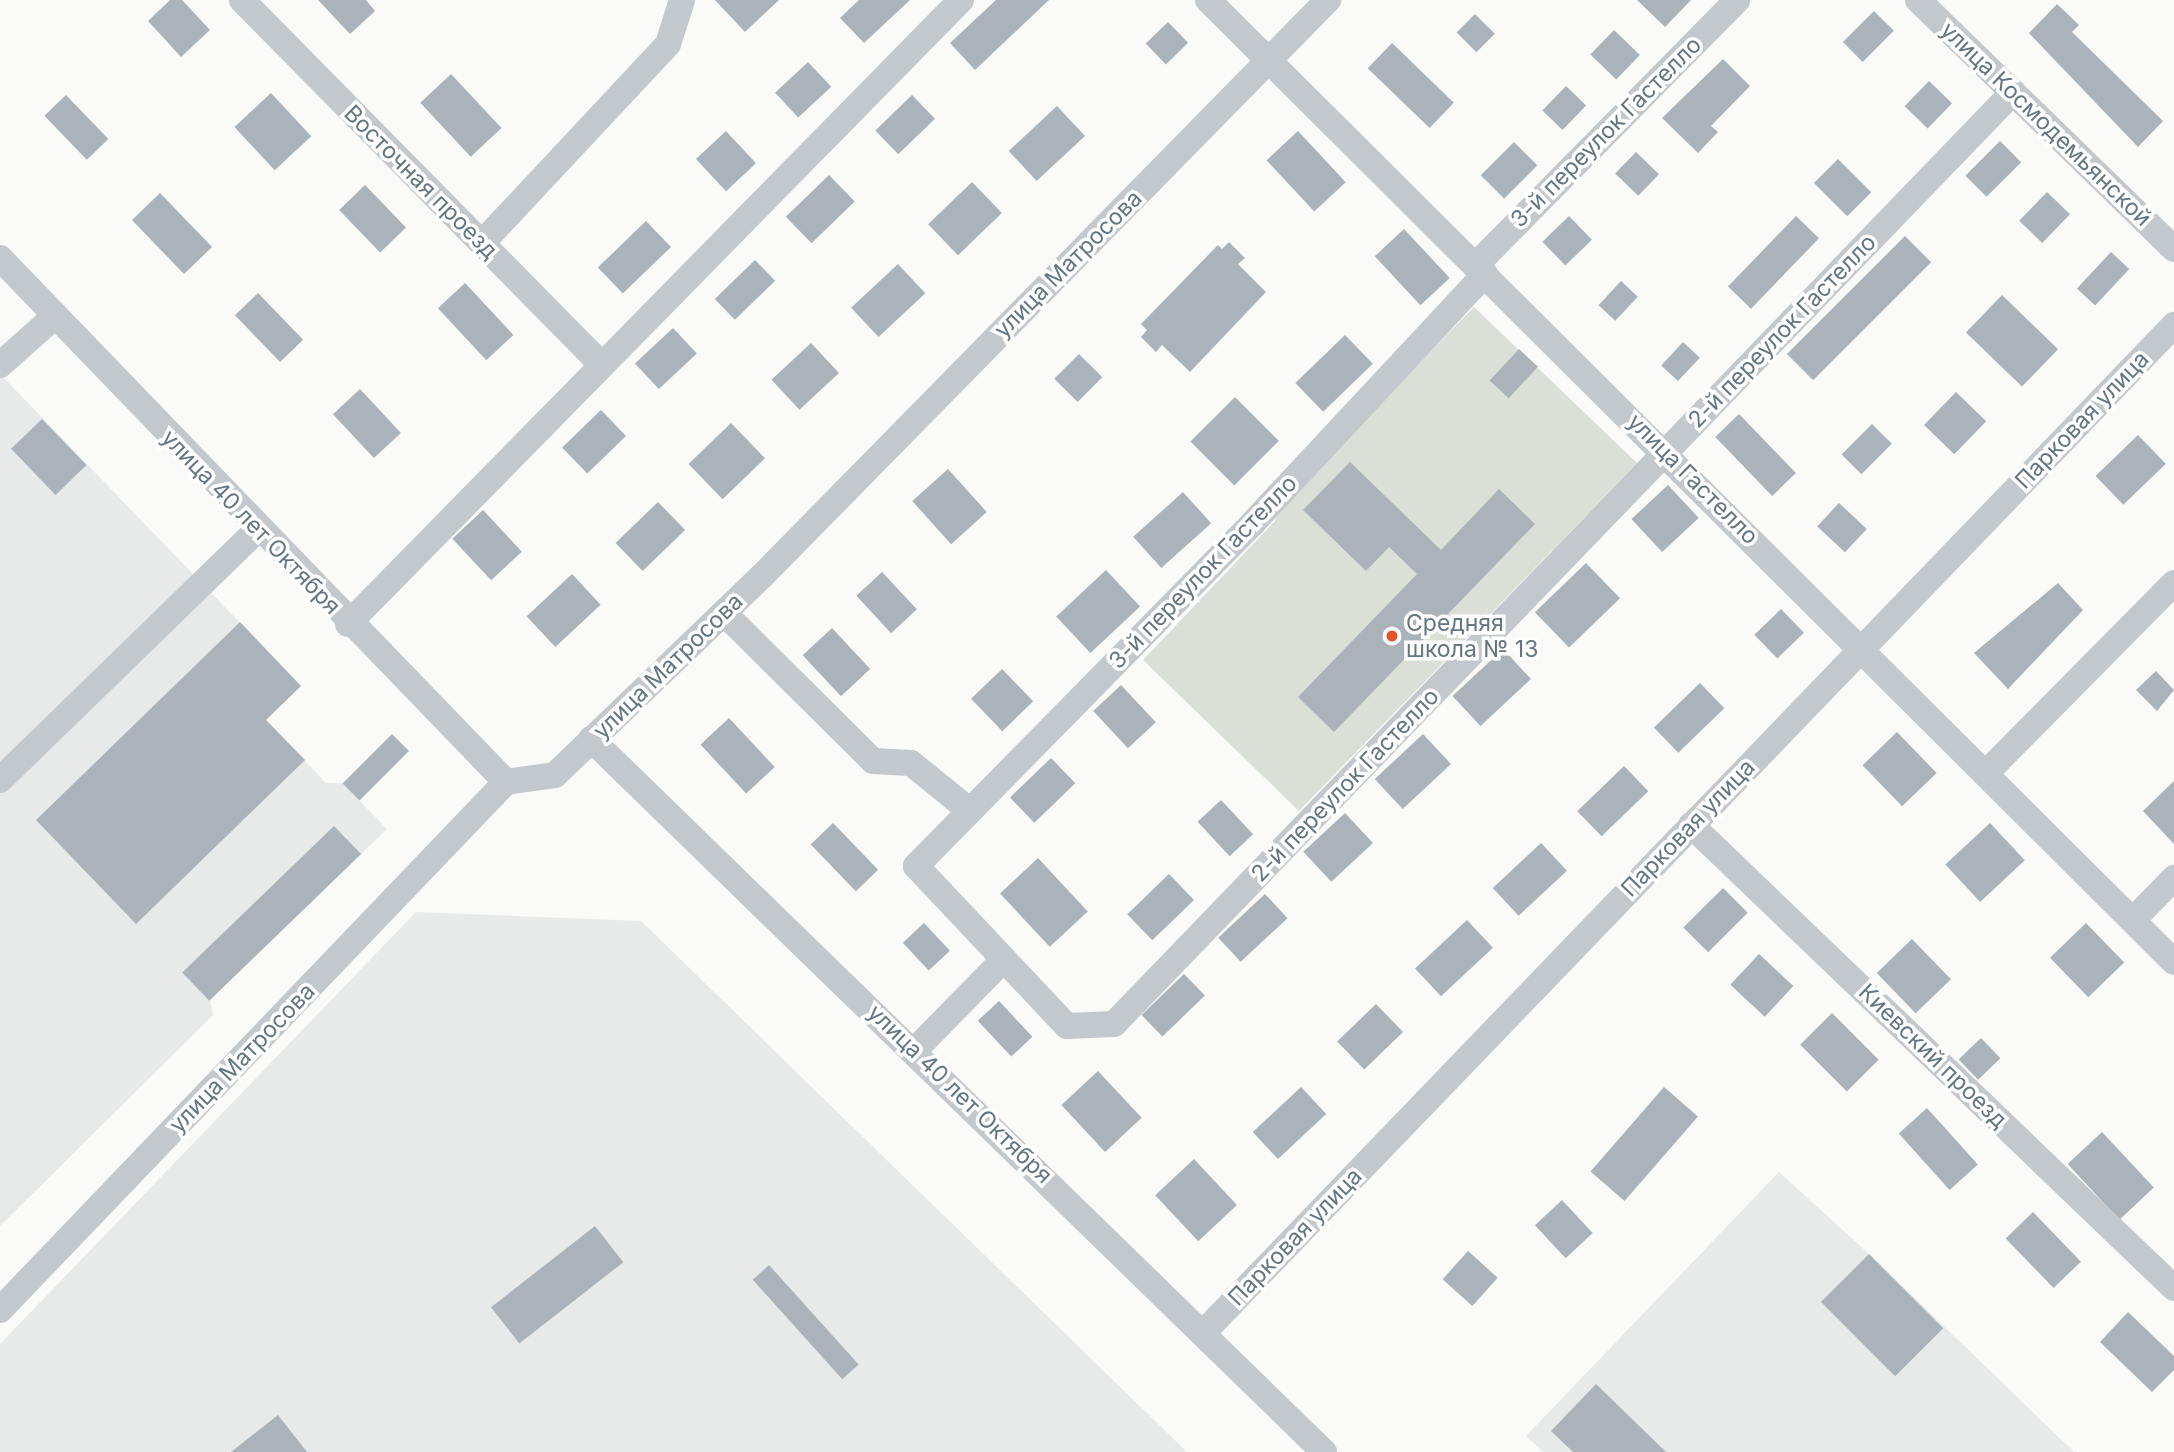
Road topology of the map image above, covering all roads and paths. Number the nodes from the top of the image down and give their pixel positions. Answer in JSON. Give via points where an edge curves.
{"nodes":[{"id":1,"x":242,"y":0,"type":"edge"},
{"id":2,"x":682,"y":0,"type":"edge"},
{"id":3,"x":961,"y":0,"type":"edge"},
{"id":4,"x":1208,"y":0,"type":"edge"},
{"id":5,"x":1328,"y":0,"type":"edge"},
{"id":6,"x":1737,"y":0,"type":"edge"},
{"id":7,"x":1918,"y":0,"type":"edge"},
{"id":8,"x":1268,"y":61,"type":"junction"},
{"id":9,"x":2013,"y":92,"type":"junction"},
{"id":10,"x":482,"y":243,"type":"junction"},
{"id":11,"x":2174,"y":249,"type":"edge"},
{"id":12,"x":0,"y":258,"type":"edge"},
{"id":13,"x":1480,"y":269,"type":"junction"},
{"id":14,"x":55,"y":316,"type":"junction"},
{"id":15,"x":2174,"y":325,"type":"edge"},
{"id":16,"x":601,"y":364,"type":"junction"},
{"id":17,"x":0,"y":365,"type":"edge"},
{"id":18,"x":1666,"y":452,"type":"junction"},
{"id":19,"x":258,"y":529,"type":"junction"},
{"id":20,"x":2174,"y":583,"type":"edge"},
{"id":21,"x":724,"y":612,"type":"junction"},
{"id":22,"x":348,"y":624,"type":"junction"},
{"id":23,"x":1863,"y":646,"type":"junction"},
{"id":24,"x":592,"y":739,"type":"junction"},
{"id":25,"x":1987,"y":772,"type":"junction"},
{"id":26,"x":0,"y":780,"type":"edge"},
{"id":27,"x":506,"y":782,"type":"junction"},
{"id":28,"x":970,"y":811,"type":"junction"},
{"id":29,"x":1691,"y":825,"type":"junction"},
{"id":30,"x":2174,"y":878,"type":"edge"},
{"id":31,"x":2133,"y":920,"type":"junction"},
{"id":32,"x":1004,"y":959,"type":"junction"},
{"id":33,"x":2174,"y":962,"type":"edge"},
{"id":34,"x":915,"y":1050,"type":"junction"},
{"id":35,"x":2174,"y":1288,"type":"edge"},
{"id":36,"x":0,"y":1310,"type":"edge"},
{"id":37,"x":1203,"y":1333,"type":"junction"},
{"id":38,"x":1324,"y":1452,"type":"edge"}],
"edges":[{"from":1,"to":10,"type":"street","name":"Восточная проезд"},
{"from":2,"to":10,"type":"street","via":[[668,44]]},
{"from":3,"to":16,"type":"street"},
{"from":4,"to":8,"type":"street","name":"улица Гастелло"},
{"from":5,"to":8,"type":"street","name":"улица Матросова"},
{"from":6,"to":13,"type":"street","name":"3-й переулок Гастелло"},
{"from":7,"to":9,"type":"street","name":"улица Космодемьянской"},
{"from":8,"to":13,"type":"street","name":"улица Гастелло"},
{"from":8,"to":21,"type":"street","name":"улица Матросова"},
{"from":9,"to":11,"type":"street","name":"улица Космодемьянской"},
{"from":9,"to":18,"type":"street","name":"2-й переулок Гастелло"},
{"from":10,"to":16,"type":"street","name":"Восточная проезд"},
{"from":12,"to":14,"type":"street","name":"улица 40 лет Октября"},
{"from":13,"to":18,"type":"street","name":"улица Гастелло"},
{"from":13,"to":28,"type":"street","name":"3-й переулок Гастелло"},
{"from":14,"to":17,"type":"street"},
{"from":14,"to":19,"type":"street","name":"улица 40 лет Октября"},
{"from":15,"to":23,"type":"street","name":"Парковая улица"},
{"from":16,"to":22,"type":"street"},
{"from":18,"to":23,"type":"street","name":"улица Гастелло"},
{"from":18,"to":32,"type":"street","name":"2-й переулок Гастелло","via":[[1114,1024],[1066,1026]]},
{"from":19,"to":22,"type":"street","name":"улица 40 лет Октября"},
{"from":19,"to":26,"type":"street"},
{"from":20,"to":25,"type":"street"},
{"from":21,"to":24,"type":"street","name":"улица Матросова"},
{"from":21,"to":28,"type":"street","via":[[873,761],[911,763]]},
{"from":22,"to":27,"type":"street","name":"улица 40 лет Октября"},
{"from":23,"to":25,"type":"street","name":"улица Гастелло"},
{"from":23,"to":29,"type":"street","name":"Парковая улица"},
{"from":24,"to":27,"type":"street","name":"улица Матросова","via":[[555,775]]},
{"from":24,"to":34,"type":"street","name":"улица 40 лет Октября"},
{"from":25,"to":31,"type":"street","name":"улица Гастелло"},
{"from":27,"to":36,"type":"street","name":"улица Матросова"},
{"from":28,"to":32,"type":"street","name":"3-й переулок Гастелло","via":[[916,866]]},
{"from":29,"to":35,"type":"street","name":"Киевский проезд"},
{"from":29,"to":37,"type":"street","name":"Парковая улица"},
{"from":30,"to":31,"type":"street"},
{"from":31,"to":33,"type":"street","name":"улица Гастелло"},
{"from":32,"to":34,"type":"street"},
{"from":34,"to":37,"type":"street","name":"улица 40 лет Октября"},
{"from":37,"to":38,"type":"street","name":"улица 40 лет Октября"}]}
